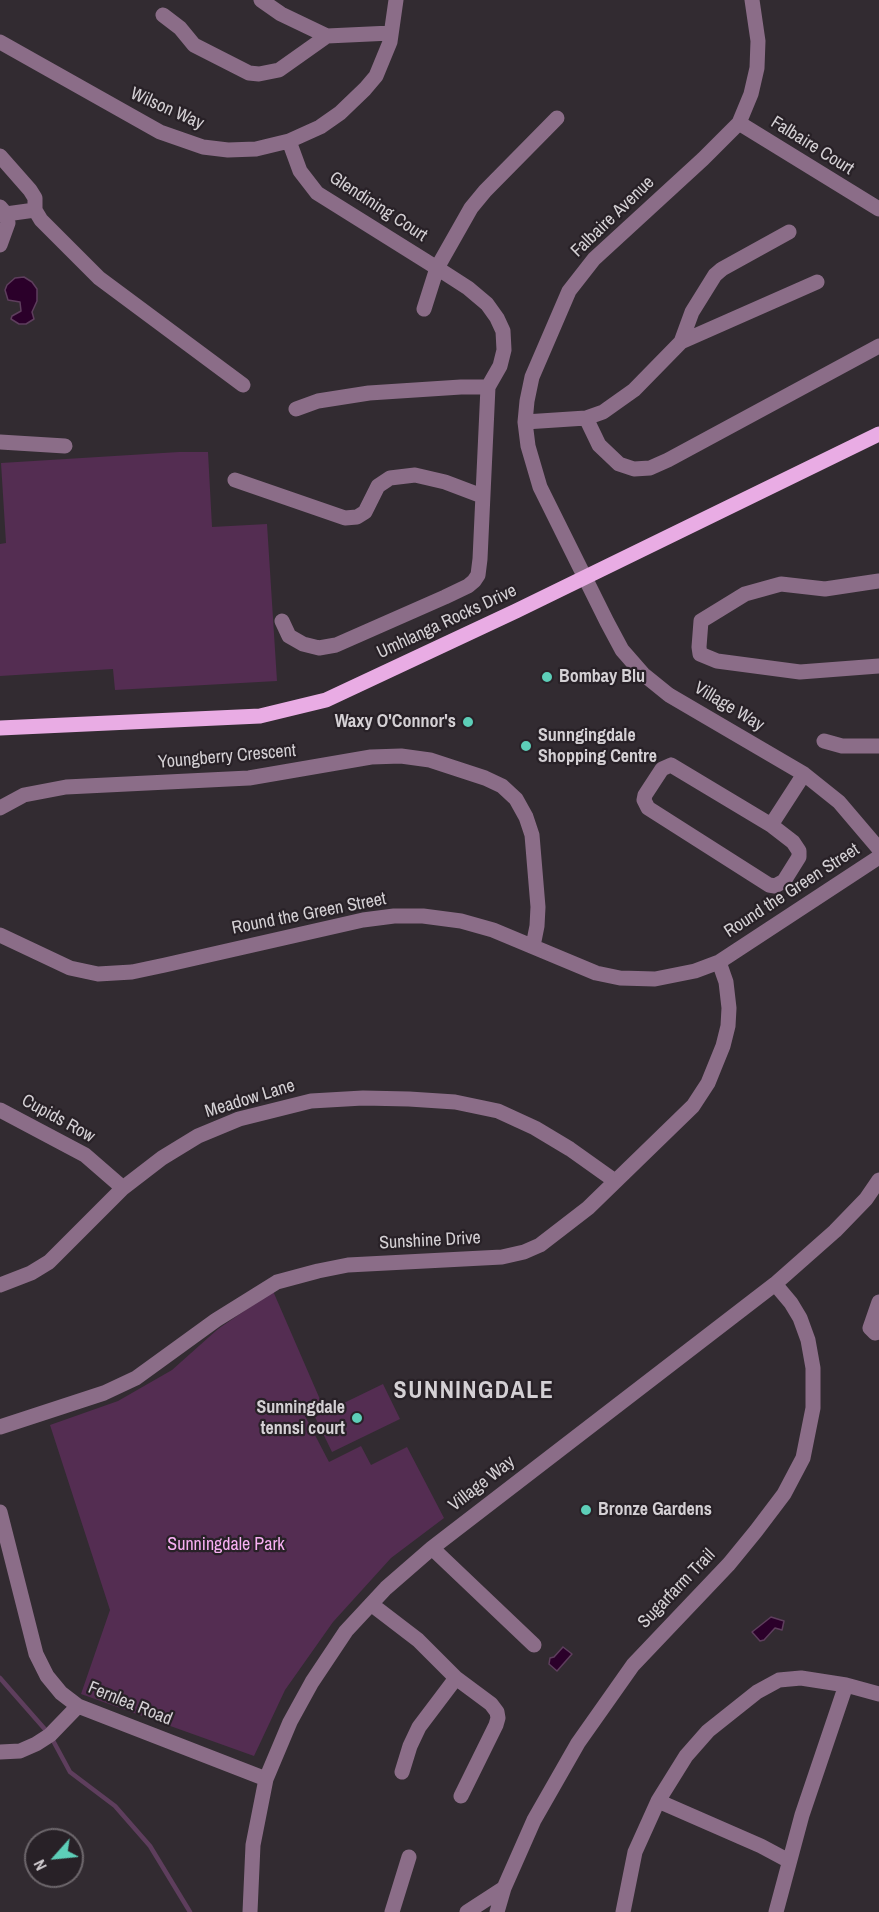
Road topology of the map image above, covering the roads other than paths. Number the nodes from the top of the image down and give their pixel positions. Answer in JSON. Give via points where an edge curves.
{"nodes":[{"id":1,"x":261,"y":0,"type":"edge"},
{"id":2,"x":396,"y":0,"type":"edge"},
{"id":3,"x":752,"y":0,"type":"edge"},
{"id":4,"x":163,"y":15,"type":"dead end"},
{"id":5,"x":391,"y":33,"type":"junction"},
{"id":6,"x":327,"y":36,"type":"junction"},
{"id":7,"x":0,"y":42,"type":"edge"},
{"id":8,"x":557,"y":118,"type":"dead end"},
{"id":9,"x":738,"y":123,"type":"junction"},
{"id":10,"x":290,"y":141,"type":"junction"},
{"id":11,"x":0,"y":156,"type":"edge"},
{"id":12,"x":879,"y":209,"type":"edge"},
{"id":13,"x":35,"y":210,"type":"junction"},
{"id":14,"x":3,"y":211,"type":"edge"},
{"id":15,"x":789,"y":232,"type":"dead end"},
{"id":16,"x":0,"y":245,"type":"edge"},
{"id":17,"x":437,"y":268,"type":"junction"},
{"id":18,"x":817,"y":282,"type":"dead end"},
{"id":19,"x":424,"y":309,"type":"dead end"},
{"id":20,"x":681,"y":342,"type":"junction"},
{"id":21,"x":879,"y":346,"type":"edge"},
{"id":22,"x":243,"y":385,"type":"dead end"},
{"id":23,"x":488,"y":387,"type":"junction"},
{"id":24,"x":296,"y":409,"type":"dead end"},
{"id":25,"x":586,"y":418,"type":"junction"},
{"id":26,"x":525,"y":422,"type":"junction"},
{"id":27,"x":879,"y":434,"type":"edge"},
{"id":28,"x":0,"y":442,"type":"edge"},
{"id":29,"x":65,"y":446,"type":"dead end"},
{"id":30,"x":235,"y":480,"type":"dead end"},
{"id":31,"x":482,"y":496,"type":"junction"},
{"id":32,"x":584,"y":577,"type":"junction"},
{"id":33,"x":879,"y":581,"type":"edge"},
{"id":34,"x":282,"y":621,"type":"dead end"},
{"id":35,"x":879,"y":666,"type":"edge"},
{"id":36,"x":0,"y":728,"type":"edge"},
{"id":37,"x":824,"y":741,"type":"dead end"},
{"id":38,"x":879,"y":746,"type":"edge"},
{"id":39,"x":804,"y":774,"type":"junction"},
{"id":40,"x":0,"y":808,"type":"edge"},
{"id":41,"x":771,"y":825,"type":"junction"},
{"id":42,"x":879,"y":849,"type":"edge"},
{"id":43,"x":879,"y":857,"type":"edge"},
{"id":44,"x":0,"y":936,"type":"edge"},
{"id":45,"x":533,"y":946,"type":"junction"},
{"id":46,"x":719,"y":962,"type":"junction"},
{"id":47,"x":0,"y":1110,"type":"edge"},
{"id":48,"x":879,"y":1180,"type":"edge"},
{"id":49,"x":615,"y":1181,"type":"junction"},
{"id":50,"x":123,"y":1188,"type":"junction"},
{"id":51,"x":873,"y":1202,"type":"edge"},
{"id":52,"x":775,"y":1284,"type":"junction"},
{"id":53,"x":0,"y":1285,"type":"edge"},
{"id":54,"x":879,"y":1302,"type":"edge"},
{"id":55,"x":879,"y":1332,"type":"edge"},
{"id":56,"x":0,"y":1427,"type":"edge"},
{"id":57,"x":0,"y":1512,"type":"edge"},
{"id":58,"x":432,"y":1548,"type":"junction"},
{"id":59,"x":371,"y":1604,"type":"junction"},
{"id":60,"x":534,"y":1646,"type":"dead end"},
{"id":61,"x":456,"y":1677,"type":"junction"},
{"id":62,"x":846,"y":1685,"type":"junction"},
{"id":63,"x":879,"y":1694,"type":"edge"},
{"id":64,"x":78,"y":1706,"type":"junction"},
{"id":65,"x":0,"y":1752,"type":"edge"},
{"id":66,"x":402,"y":1772,"type":"dead end"},
{"id":67,"x":266,"y":1779,"type":"junction"},
{"id":68,"x":461,"y":1796,"type":"dead end"},
{"id":69,"x":658,"y":1801,"type":"junction"},
{"id":70,"x":409,"y":1857,"type":"dead end"},
{"id":71,"x":789,"y":1861,"type":"junction"},
{"id":72,"x":504,"y":1888,"type":"junction"},
{"id":73,"x":250,"y":1912,"type":"edge"},
{"id":74,"x":392,"y":1912,"type":"edge"},
{"id":75,"x":467,"y":1912,"type":"edge"},
{"id":76,"x":496,"y":1912,"type":"edge"},
{"id":77,"x":623,"y":1912,"type":"edge"},
{"id":78,"x":776,"y":1912,"type":"edge"}],
"edges":[{"from":1,"to":6,"type":"street","via":[[280,14]]},
{"from":2,"to":5,"type":"street","name":"Wilson Way"},
{"from":3,"to":9,"type":"street","name":"Falbaire Avenue","via":[[758,40],[756,68],[752,94]]},
{"from":4,"to":6,"type":"street","via":[[194,45],[249,73],[279,70]]},
{"from":5,"to":6,"type":"street"},
{"from":5,"to":10,"type":"street","name":"Wilson Way","via":[[376,76],[365,89],[320,128]]},
{"from":7,"to":10,"type":"street","name":"Wilson Way","via":[[139,121],[186,142],[242,150]]},
{"from":8,"to":17,"type":"street","name":"Glendining Court","via":[[485,190]]},
{"from":9,"to":12,"type":"street","name":"Falbaire Court"},
{"from":9,"to":26,"type":"street","name":"Falbaire Avenue","via":[[579,276],[558,314],[532,377]]},
{"from":10,"to":17,"type":"street","name":"Glendining Court","via":[[300,171],[317,193]]},
{"from":11,"to":13,"type":"street","via":[[30,190]]},
{"from":13,"to":14,"type":"street"},
{"from":13,"to":22,"type":"street","via":[[99,278]]},
{"from":14,"to":16,"type":"street","via":[[8,223]]},
{"from":15,"to":20,"type":"street","via":[[715,275],[692,312]]},
{"from":17,"to":19,"type":"street","name":"Glendining Court"},
{"from":17,"to":23,"type":"street","via":[[487,304],[503,331],[500,366]]},
{"from":18,"to":20,"type":"street"},
{"from":20,"to":25,"type":"street","via":[[634,390],[603,412]]},
{"from":21,"to":25,"type":"street","via":[[650,468],[634,469],[619,464],[599,445]]},
{"from":23,"to":24,"type":"street","via":[[369,393],[318,401]]},
{"from":23,"to":31,"type":"street"},
{"from":25,"to":26,"type":"street"},
{"from":26,"to":32,"type":"street","name":"Falbaire Avenue","via":[[540,487]]},
{"from":27,"to":32,"type":"main road","name":"Umhlanga Rocks Drive"},
{"from":28,"to":29,"type":"street"},
{"from":30,"to":31,"type":"street","via":[[345,518],[357,518],[366,512],[378,486],[390,478],[416,476]]},
{"from":31,"to":34,"type":"street","via":[[478,575],[468,586],[336,645],[319,648],[303,644],[289,636]]},
{"from":32,"to":36,"type":"main road","name":"Umhlanga Rocks Drive","via":[[370,680],[295,709],[260,716]]},
{"from":32,"to":39,"type":"street","name":"Village Way","via":[[622,650],[643,674],[669,695]]},
{"from":33,"to":35,"type":"street","via":[[825,589],[781,584],[746,594],[701,621],[699,646],[700,654],[717,661],[800,672]]},
{"from":37,"to":38,"type":"street","via":[[842,746]]},
{"from":39,"to":41,"type":"street"},
{"from":39,"to":42,"type":"street","name":"Village Way","via":[[839,802]]},
{"from":40,"to":45,"type":"street","name":"Youngberry Crescent","via":[[24,795],[66,787],[249,778],[371,758],[401,756],[430,760],[502,786],[516,799],[526,817],[532,835],[538,907]]},
{"from":41,"to":41,"type":"street","via":[[799,851],[784,881],[776,886],[648,808],[645,795],[662,769],[671,765]]},
{"from":43,"to":46,"type":"street","name":"Round the Green Street"},
{"from":44,"to":45,"type":"street","name":"Round the Green Street","via":[[70,968],[98,974],[143,970],[328,926],[394,916],[461,921]]},
{"from":45,"to":46,"type":"street","name":"Round the Green Street","via":[[573,965],[620,978],[674,976]]},
{"from":46,"to":49,"type":"street","name":"Sunshine Drive","via":[[726,982],[728,1026],[708,1083],[693,1106]]},
{"from":47,"to":50,"type":"street","name":"Cupids Row","via":[[85,1155]]},
{"from":48,"to":51,"type":"street","name":"Village Way"},
{"from":49,"to":50,"type":"street","name":"Meadow Lane","via":[[536,1128],[498,1111],[454,1102],[363,1098],[310,1101],[239,1119],[171,1152]]},
{"from":49,"to":56,"type":"street","name":"Sunshine Drive","via":[[567,1226],[524,1252],[502,1257],[348,1265],[277,1282],[136,1378],[104,1393]]},
{"from":50,"to":53,"type":"street","name":"Meadow Lane","via":[[49,1262],[31,1274]]},
{"from":51,"to":52,"type":"street","name":"Village Way"},
{"from":52,"to":58,"type":"street","name":"Village Way"},
{"from":52,"to":72,"type":"street","name":"Sugarfarm Trail","via":[[800,1318],[813,1368],[813,1408],[803,1458],[784,1494],[756,1531],[633,1665],[599,1713],[534,1820]]},
{"from":54,"to":55,"type":"street","via":[[870,1328]]},
{"from":57,"to":64,"type":"street","name":"Fernlea Road","via":[[36,1654],[47,1676]]},
{"from":58,"to":59,"type":"street","name":"Village Way"},
{"from":58,"to":60,"type":"street"},
{"from":59,"to":61,"type":"street","via":[[418,1640]]},
{"from":59,"to":67,"type":"street","name":"Village Way","via":[[346,1631],[312,1682]]},
{"from":61,"to":66,"type":"street","via":[[419,1727]]},
{"from":61,"to":68,"type":"street","via":[[491,1704],[498,1718]]},
{"from":62,"to":63,"type":"street"},
{"from":62,"to":69,"type":"street","via":[[801,1678],[779,1680],[757,1692],[708,1731],[686,1756]]},
{"from":62,"to":71,"type":"street"},
{"from":64,"to":65,"type":"street","via":[[51,1735],[36,1744],[20,1751]]},
{"from":64,"to":67,"type":"street","name":"Fernlea Road"},
{"from":67,"to":73,"type":"street","name":"Village Way","via":[[253,1845]]},
{"from":69,"to":71,"type":"street"},
{"from":69,"to":77,"type":"street","via":[[635,1852]]},
{"from":70,"to":74,"type":"street"},
{"from":71,"to":78,"type":"street"},
{"from":72,"to":75,"type":"street"},
{"from":72,"to":76,"type":"street","name":"Sugarfarm Trail"}]}
